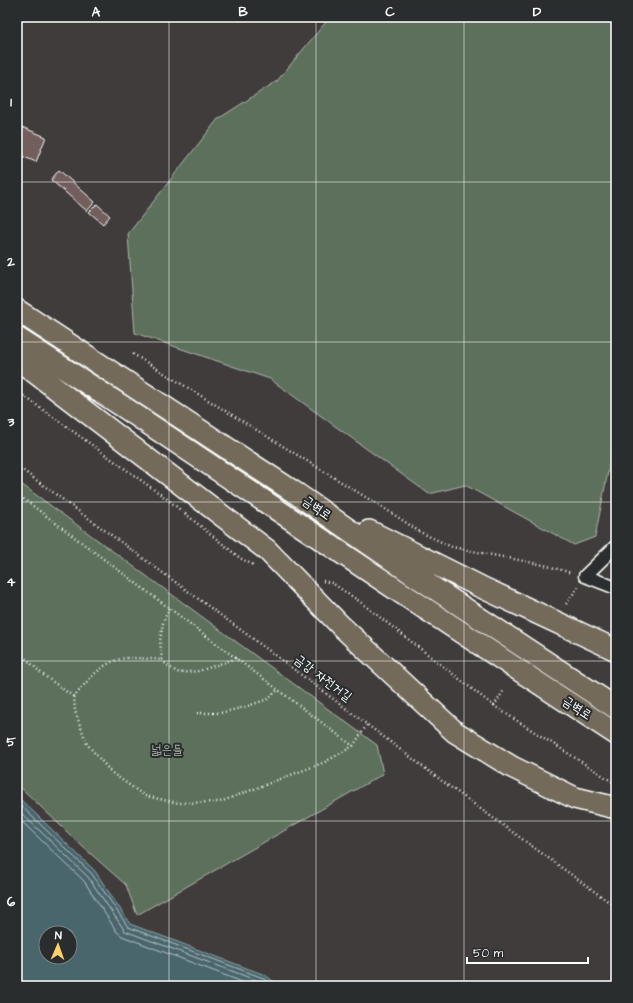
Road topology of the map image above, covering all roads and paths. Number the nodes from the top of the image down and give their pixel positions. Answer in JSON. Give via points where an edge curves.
{"nodes":[{"id":1,"x":17,"y":310,"type":"edge"},
{"id":2,"x":17,"y":338,"type":"edge"},
{"id":3,"x":133,"y":354,"type":"dead end"},
{"id":4,"x":17,"y":359,"type":"edge"},
{"id":5,"x":17,"y":466,"type":"edge"},
{"id":6,"x":17,"y":494,"type":"edge"},
{"id":7,"x":297,"y":494,"type":"junction"},
{"id":8,"x":616,"y":546,"type":"edge"},
{"id":9,"x":585,"y":576,"type":"junction"},
{"id":10,"x":616,"y":588,"type":"edge"},
{"id":11,"x":566,"y":604,"type":"dead end"},
{"id":12,"x":169,"y":608,"type":"junction"},
{"id":13,"x":17,"y":650,"type":"edge"},
{"id":14,"x":616,"y":650,"type":"edge"},
{"id":15,"x":236,"y":658,"type":"junction"},
{"id":16,"x":162,"y":660,"type":"junction"},
{"id":17,"x":278,"y":690,"type":"junction"},
{"id":18,"x":504,"y":690,"type":"dead end"},
{"id":19,"x":74,"y":698,"type":"junction"},
{"id":20,"x":494,"y":706,"type":"dead end"},
{"id":21,"x":616,"y":708,"type":"edge"},
{"id":22,"x":198,"y":713,"type":"dead end"},
{"id":23,"x":367,"y":725,"type":"junction"},
{"id":24,"x":616,"y":734,"type":"edge"},
{"id":25,"x":353,"y":746,"type":"junction"},
{"id":26,"x":616,"y":808,"type":"edge"},
{"id":27,"x":616,"y":907,"type":"edge"}],
"edges":[{"from":1,"to":7,"type":"highway","name":"금벽로"},
{"from":2,"to":24,"type":"highway","name":"금벽로"},
{"from":3,"to":9,"type":"path","via":[[420,532],[452,547]]},
{"from":4,"to":26,"type":"highway","bridge":true,"via":[[267,550],[341,626],[455,732],[512,767],[575,798]]},
{"from":5,"to":23,"type":"path","name":"금강 자전거길"},
{"from":6,"to":12,"type":"path"},
{"from":7,"to":14,"type":"highway","via":[[481,588]]},
{"from":7,"to":21,"type":"highway","name":"금벽로","via":[[420,579]]},
{"from":8,"to":9,"type":"street"},
{"from":9,"to":10,"type":"street"},
{"from":9,"to":11,"type":"path"},
{"from":12,"to":15,"type":"path"},
{"from":12,"to":16,"type":"path","via":[[160,641]]},
{"from":13,"to":19,"type":"path","via":[[42,674]]},
{"from":15,"to":16,"type":"path","via":[[199,671],[179,673]]},
{"from":15,"to":17,"type":"path"},
{"from":16,"to":19,"type":"path","via":[[127,658],[109,663],[88,680]]},
{"from":17,"to":22,"type":"path","via":[[268,699],[245,707],[220,713]]},
{"from":17,"to":25,"type":"path"},
{"from":18,"to":20,"type":"path"},
{"from":19,"to":25,"type":"path","via":[[75,711],[87,744],[112,773],[145,796],[178,803],[220,802],[325,762]]},
{"from":23,"to":25,"type":"path"},
{"from":23,"to":27,"type":"path","name":"금강 자전거길"}]}
